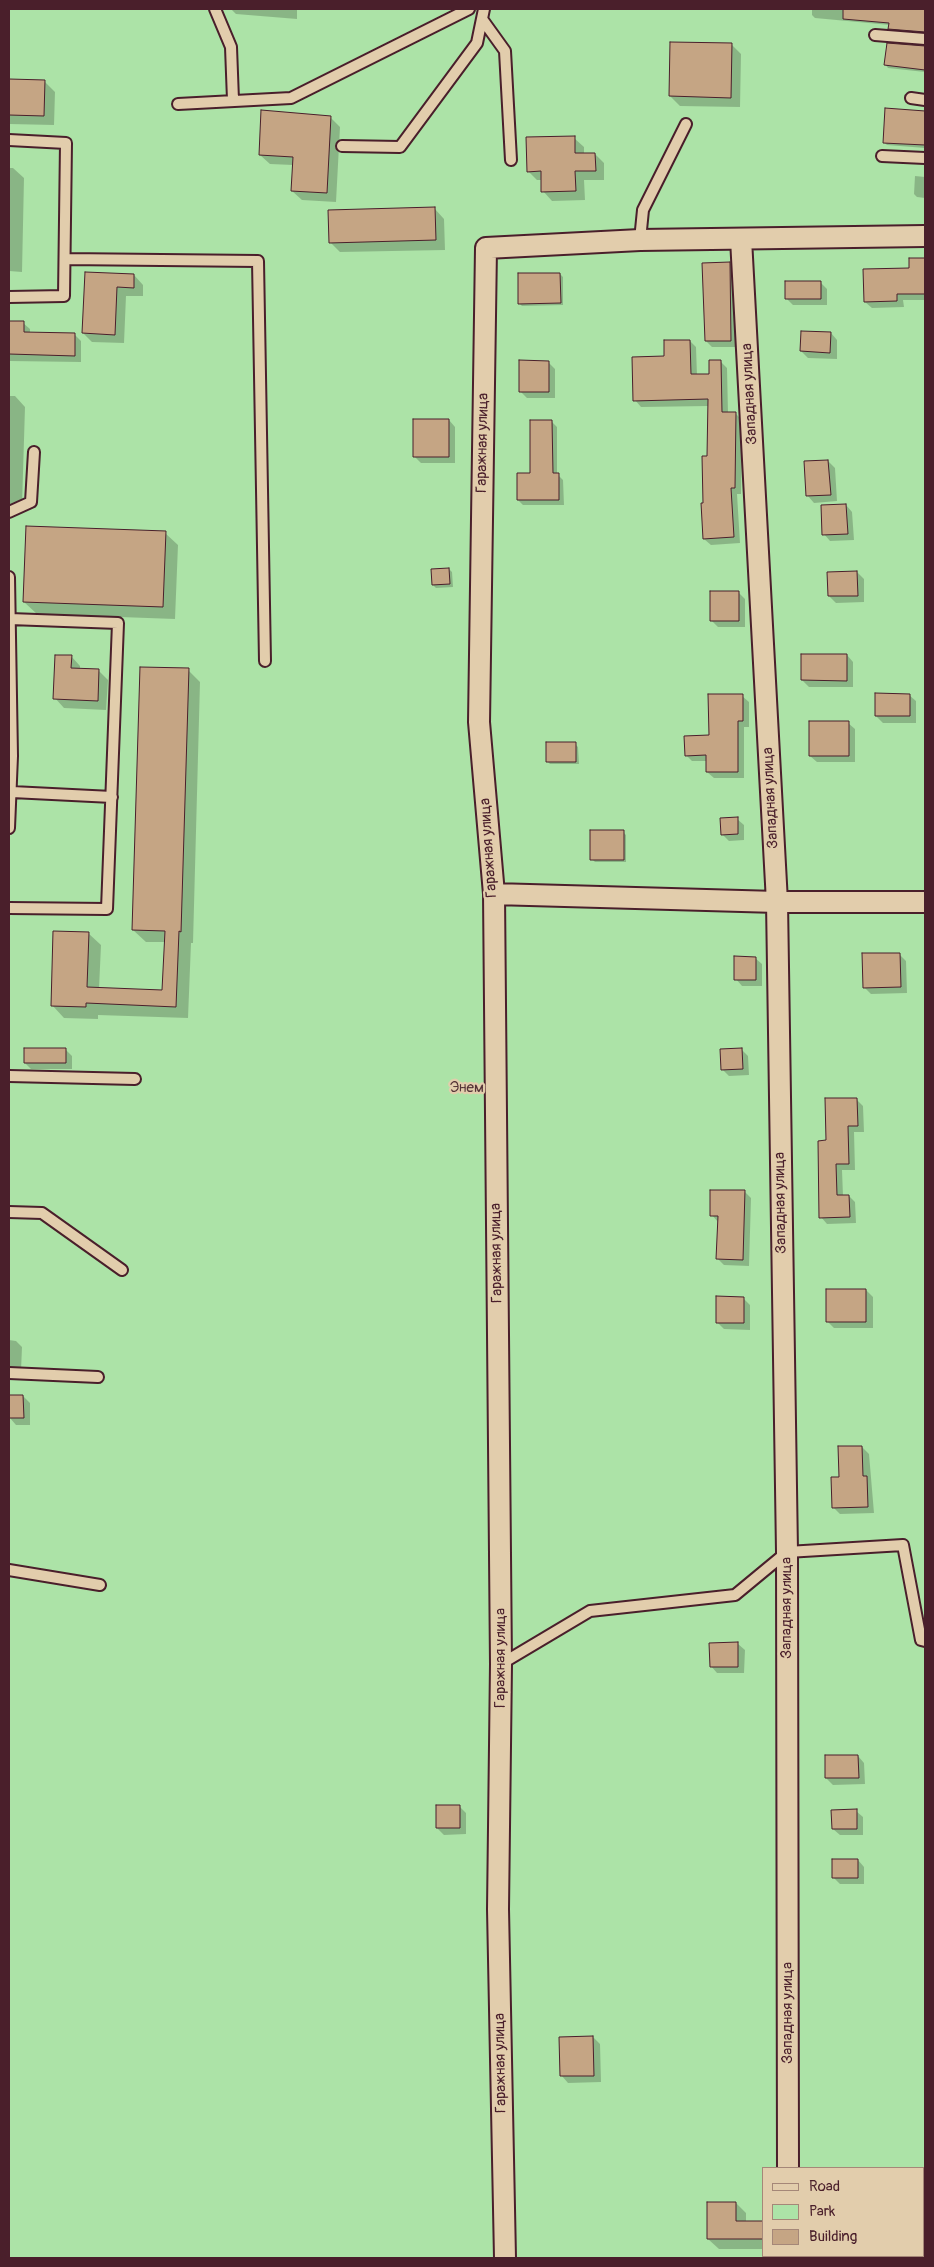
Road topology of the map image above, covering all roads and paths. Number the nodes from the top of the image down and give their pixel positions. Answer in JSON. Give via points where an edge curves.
{"nodes":[{"id":1,"x":215,"y":9,"type":"edge"},
{"id":2,"x":469,"y":9,"type":"edge"},
{"id":3,"x":483,"y":14,"type":"edge"},
{"id":4,"x":875,"y":35,"type":"dead end"},
{"id":5,"x":925,"y":39,"type":"edge"},
{"id":6,"x":912,"y":98,"type":"dead end"},
{"id":7,"x":233,"y":100,"type":"junction"},
{"id":8,"x":925,"y":100,"type":"edge"},
{"id":9,"x":178,"y":104,"type":"dead end"},
{"id":10,"x":686,"y":124,"type":"dead end"},
{"id":11,"x":9,"y":140,"type":"edge"},
{"id":12,"x":342,"y":146,"type":"dead end"},
{"id":13,"x":882,"y":156,"type":"dead end"},
{"id":14,"x":925,"y":158,"type":"edge"},
{"id":15,"x":511,"y":160,"type":"dead end"},
{"id":16,"x":925,"y":236,"type":"edge"},
{"id":17,"x":741,"y":239,"type":"junction"},
{"id":18,"x":640,"y":240,"type":"junction"},
{"id":19,"x":65,"y":259,"type":"junction"},
{"id":20,"x":9,"y":297,"type":"edge"},
{"id":21,"x":34,"y":452,"type":"dead end"},
{"id":22,"x":9,"y":512,"type":"edge"},
{"id":23,"x":9,"y":578,"type":"edge"},
{"id":24,"x":10,"y":619,"type":"junction"},
{"id":25,"x":266,"y":661,"type":"dead end"},
{"id":26,"x":11,"y":756,"type":"edge"},
{"id":27,"x":12,"y":792,"type":"junction"},
{"id":28,"x":112,"y":797,"type":"junction"},
{"id":29,"x":9,"y":828,"type":"edge"},
{"id":30,"x":494,"y":894,"type":"junction"},
{"id":31,"x":777,"y":902,"type":"junction"},
{"id":32,"x":925,"y":902,"type":"edge"},
{"id":33,"x":9,"y":908,"type":"edge"},
{"id":34,"x":9,"y":1076,"type":"edge"},
{"id":35,"x":135,"y":1079,"type":"dead end"},
{"id":36,"x":9,"y":1212,"type":"edge"},
{"id":37,"x":122,"y":1270,"type":"dead end"},
{"id":38,"x":9,"y":1373,"type":"edge"},
{"id":39,"x":98,"y":1377,"type":"dead end"},
{"id":40,"x":787,"y":1552,"type":"junction"},
{"id":41,"x":9,"y":1570,"type":"edge"},
{"id":42,"x":100,"y":1585,"type":"dead end"},
{"id":43,"x":925,"y":1641,"type":"edge"},
{"id":44,"x":501,"y":1664,"type":"junction"},
{"id":45,"x":788,"y":2167,"type":"edge"},
{"id":46,"x":506,"y":2258,"type":"edge"}],
"edges":[{"from":1,"to":7,"type":"lane","via":[[231,47]]},
{"from":2,"to":7,"type":"lane","via":[[291,98]]},
{"from":3,"to":12,"type":"lane","via":[[477,43],[400,147]]},
{"from":3,"to":15,"type":"lane","via":[[505,52]]},
{"from":4,"to":5,"type":"lane"},
{"from":6,"to":8,"type":"lane"},
{"from":7,"to":9,"type":"lane"},
{"from":10,"to":18,"type":"lane","via":[[643,210]]},
{"from":11,"to":19,"type":"lane","via":[[66,143]]},
{"from":13,"to":14,"type":"lane"},
{"from":16,"to":17,"type":"street"},
{"from":17,"to":18,"type":"street"},
{"from":17,"to":31,"type":"street","name":"Западная улица"},
{"from":18,"to":30,"type":"street","name":"Гаражная улица","via":[[486,248],[480,722]]},
{"from":19,"to":20,"type":"lane","via":[[64,296]]},
{"from":19,"to":25,"type":"lane","via":[[258,261]]},
{"from":21,"to":22,"type":"lane","via":[[31,502]]},
{"from":23,"to":24,"type":"lane"},
{"from":24,"to":26,"type":"lane"},
{"from":24,"to":28,"type":"lane","via":[[118,623]]},
{"from":26,"to":27,"type":"lane"},
{"from":27,"to":28,"type":"lane"},
{"from":27,"to":29,"type":"lane"},
{"from":28,"to":33,"type":"lane","via":[[107,909]]},
{"from":30,"to":31,"type":"street"},
{"from":30,"to":44,"type":"street","name":"Гаражная улица"},
{"from":31,"to":32,"type":"street"},
{"from":31,"to":40,"type":"street","name":"Западная улица"},
{"from":34,"to":35,"type":"lane"},
{"from":36,"to":37,"type":"lane","via":[[42,1213]]},
{"from":38,"to":39,"type":"lane"},
{"from":40,"to":43,"type":"lane","via":[[903,1545],[921,1640]]},
{"from":40,"to":44,"type":"lane","via":[[735,1595],[590,1611]]},
{"from":40,"to":45,"type":"street","name":"Западная улица"},
{"from":41,"to":42,"type":"lane"},
{"from":44,"to":46,"type":"street","name":"Гаражная улица","via":[[498,1909]]}]}
